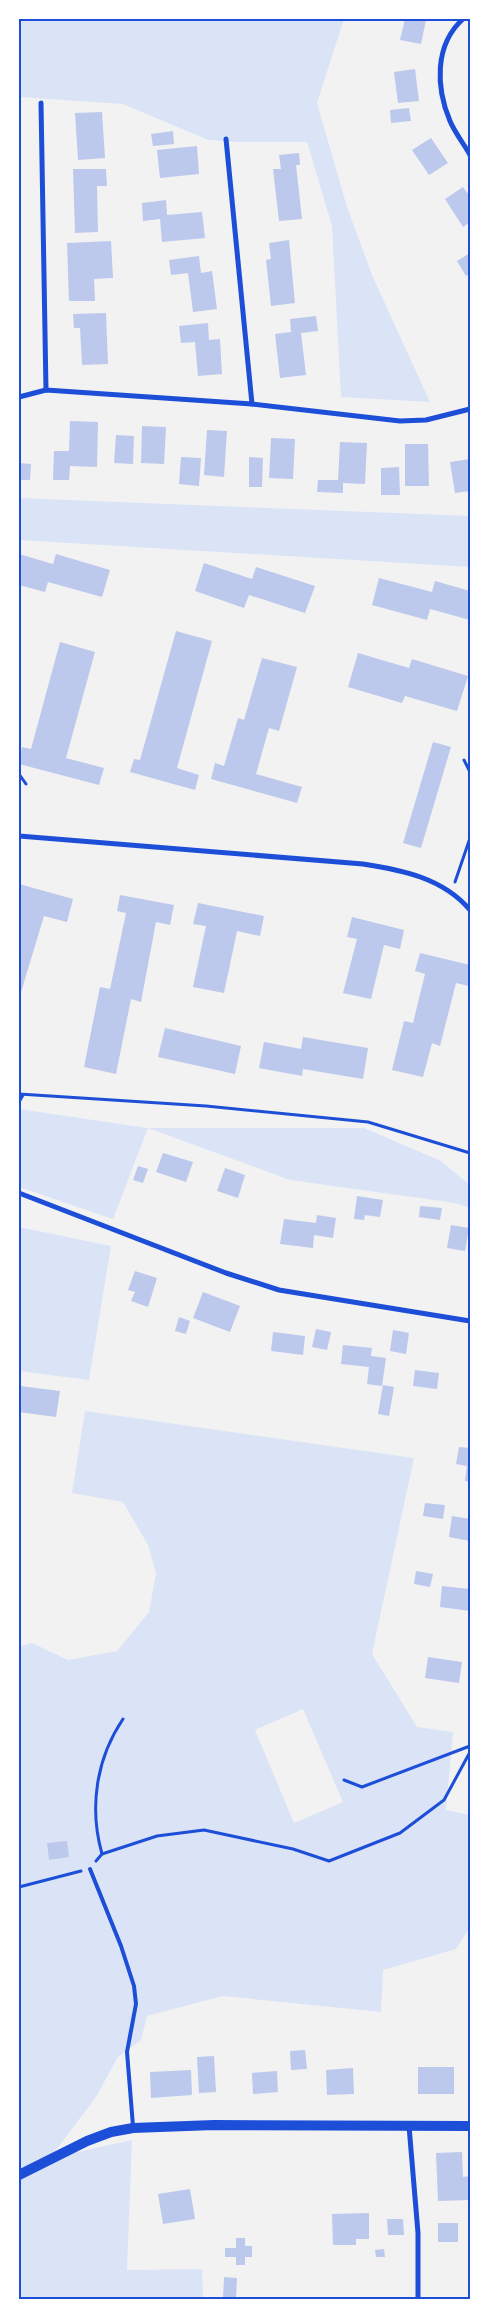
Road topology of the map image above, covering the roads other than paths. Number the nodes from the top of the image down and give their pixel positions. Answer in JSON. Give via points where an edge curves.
{"nodes":[{"id":1,"x":463,"y":19,"type":"edge"},
{"id":2,"x":41,"y":103,"type":"dead end"},
{"id":3,"x":226,"y":139,"type":"dead end"},
{"id":4,"x":470,"y":155,"type":"edge"},
{"id":5,"x":46,"y":390,"type":"junction"},
{"id":6,"x":19,"y":397,"type":"edge"},
{"id":7,"x":252,"y":404,"type":"junction"},
{"id":8,"x":470,"y":409,"type":"edge"},
{"id":9,"x":19,"y":836,"type":"edge"},
{"id":10,"x":470,"y":910,"type":"edge"},
{"id":11,"x":19,"y":1193,"type":"edge"},
{"id":12,"x":470,"y":1321,"type":"edge"},
{"id":13,"x":90,"y":1869,"type":"road end"},
{"id":14,"x":409,"y":2126,"type":"junction"},
{"id":15,"x":470,"y":2126,"type":"edge"},
{"id":16,"x":133,"y":2128,"type":"junction"},
{"id":17,"x":19,"y":2175,"type":"edge"},
{"id":18,"x":418,"y":2299,"type":"edge"}],
"edges":[{"from":1,"to":4,"type":"street","via":[[446,40],[440,68],[441,96],[450,123]]},
{"from":2,"to":5,"type":"street"},
{"from":3,"to":7,"type":"street"},
{"from":5,"to":6,"type":"street"},
{"from":5,"to":7,"type":"street"},
{"from":7,"to":8,"type":"street","via":[[400,420],[426,420]]},
{"from":9,"to":10,"type":"street","via":[[363,864],[402,870],[451,892]]},
{"from":11,"to":12,"type":"street","via":[[226,1273],[279,1290]]},
{"from":13,"to":16,"type":"lane","via":[[134,1986],[136,2004],[127,2052]]},
{"from":14,"to":15,"type":"main road"},
{"from":14,"to":16,"type":"main road"},
{"from":14,"to":18,"type":"street","via":[[418,2233]]},
{"from":16,"to":17,"type":"main road","via":[[87,2141]]}]}
